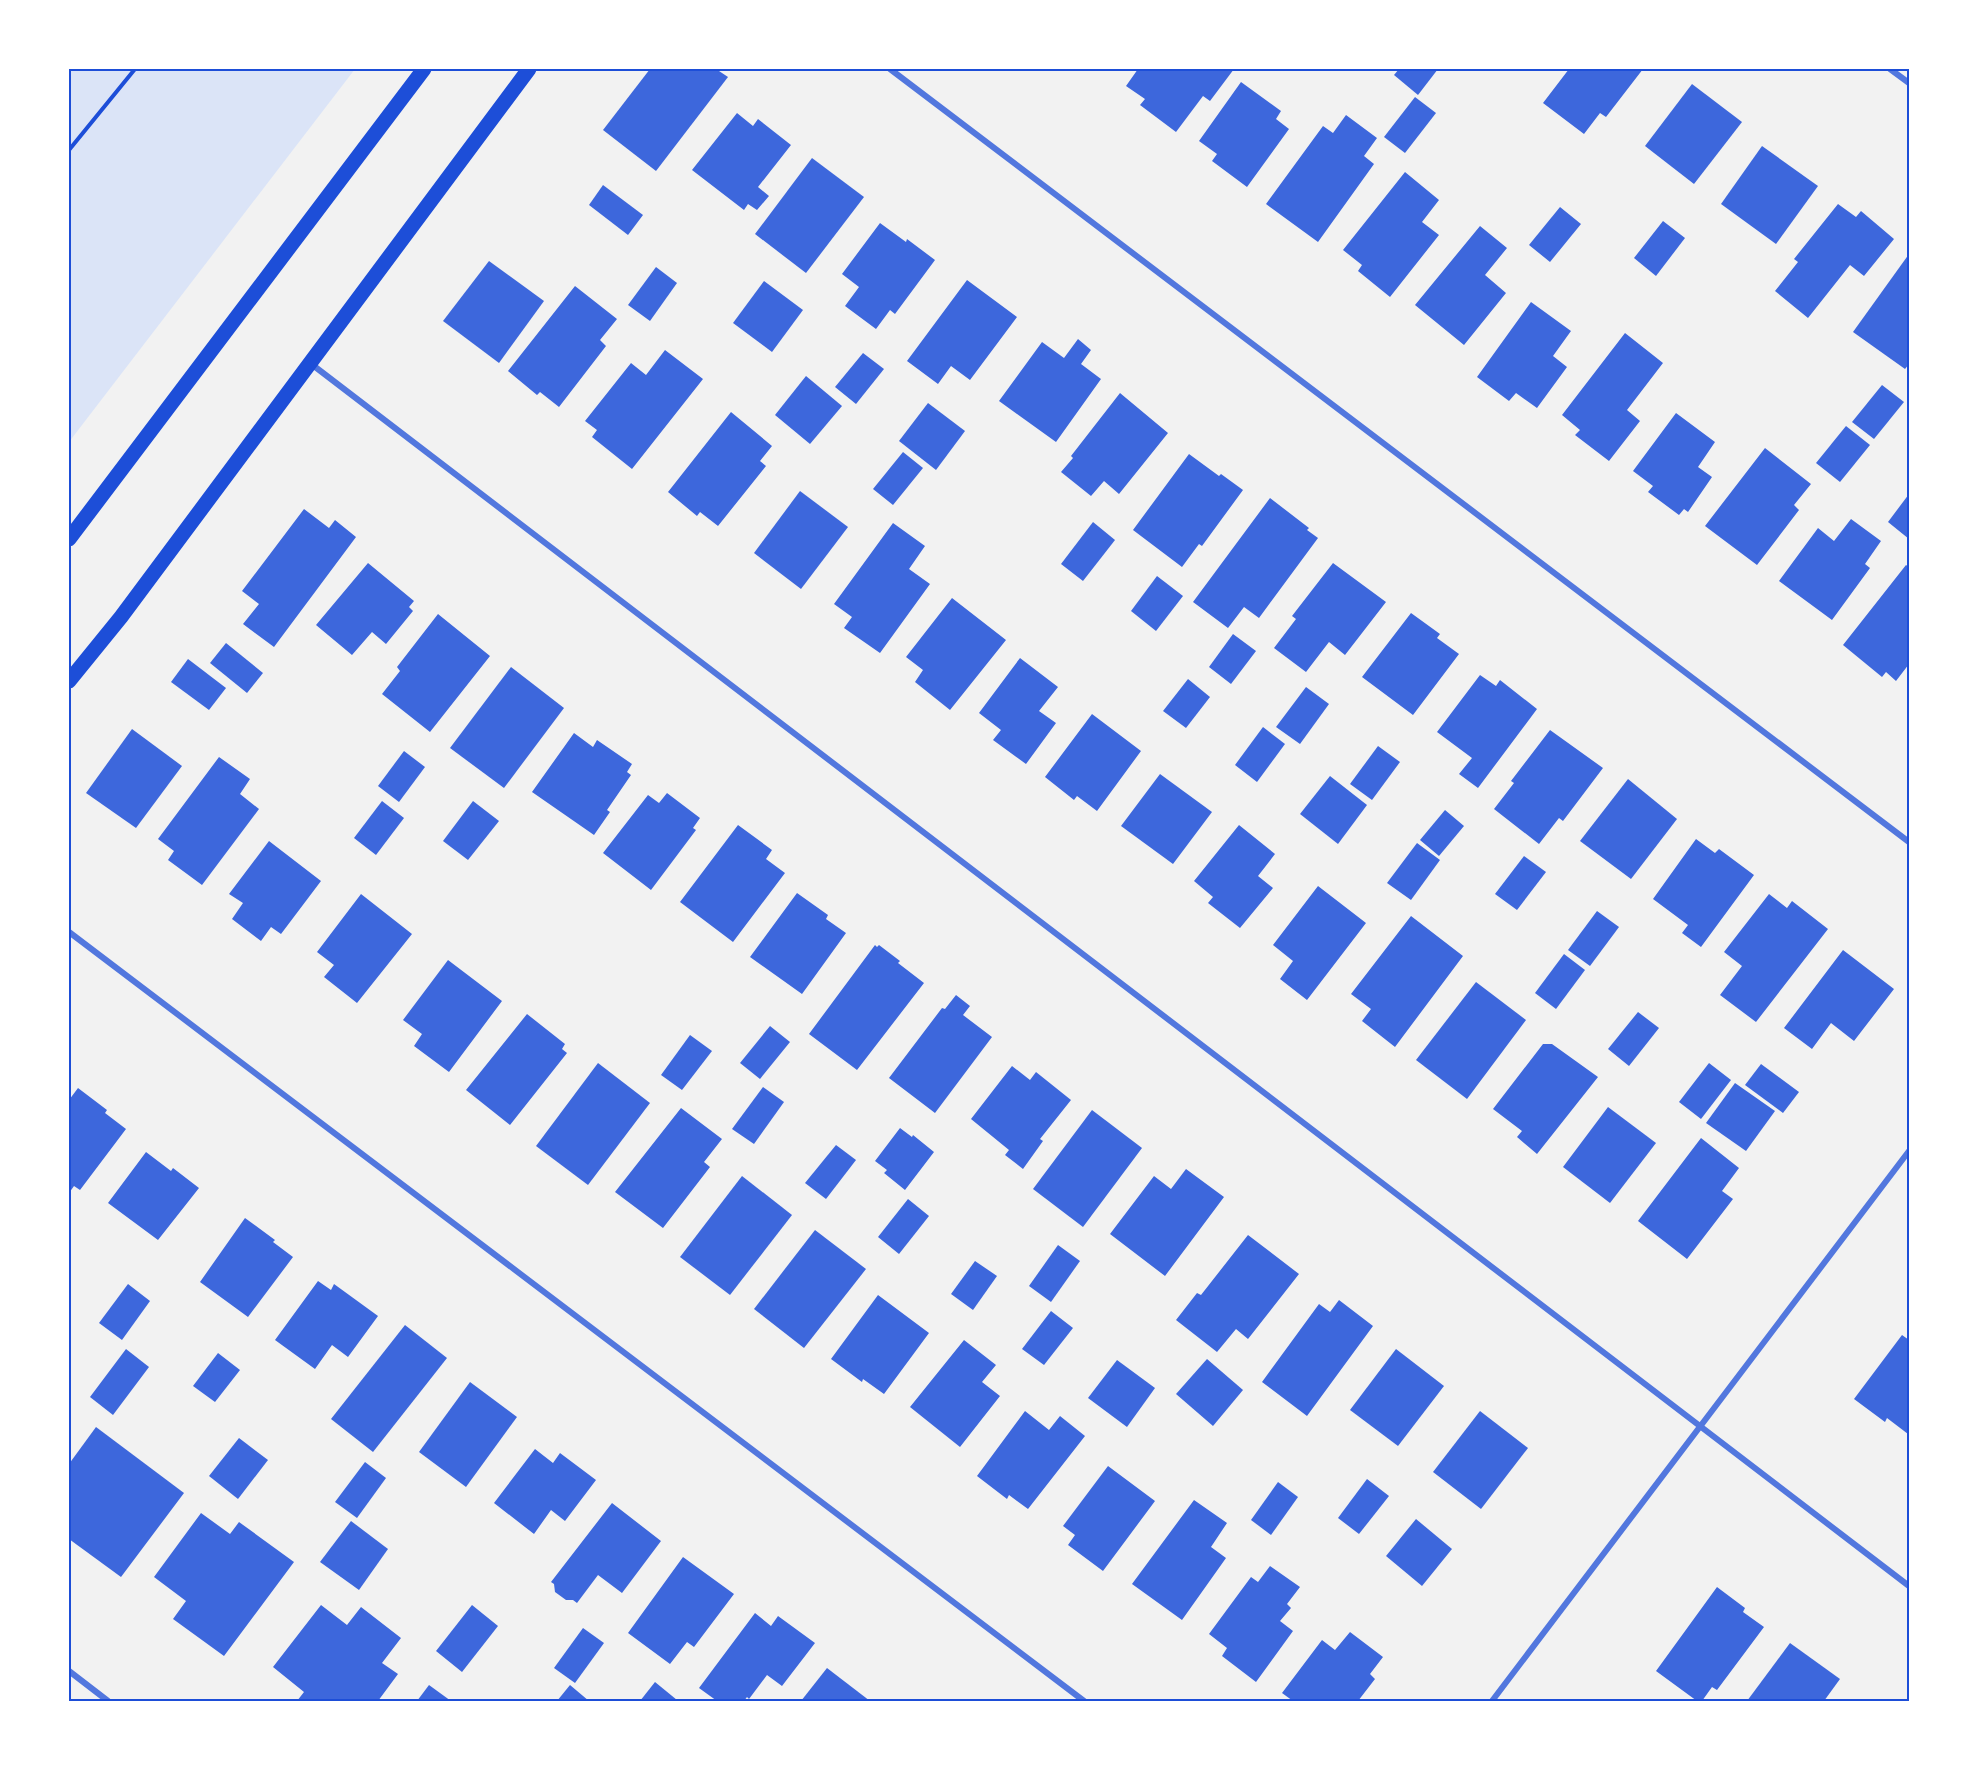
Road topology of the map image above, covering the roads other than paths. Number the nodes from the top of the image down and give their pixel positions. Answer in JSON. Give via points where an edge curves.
{"nodes":[{"id":1,"x":424,"y":69,"type":"edge"},
{"id":2,"x":529,"y":69,"type":"edge"},
{"id":3,"x":890,"y":69,"type":"edge"},
{"id":4,"x":1890,"y":69,"type":"edge"},
{"id":5,"x":1909,"y":83,"type":"edge"},
{"id":6,"x":310,"y":363,"type":"junction"},
{"id":7,"x":69,"y":539,"type":"edge"},
{"id":8,"x":69,"y":681,"type":"edge"},
{"id":9,"x":1909,"y":842,"type":"edge"},
{"id":10,"x":69,"y":932,"type":"edge"},
{"id":11,"x":1909,"y":1151,"type":"edge"},
{"id":12,"x":1700,"y":1426,"type":"junction"},
{"id":13,"x":1909,"y":1586,"type":"edge"},
{"id":14,"x":69,"y":1671,"type":"edge"},
{"id":15,"x":108,"y":1701,"type":"edge"},
{"id":16,"x":1084,"y":1701,"type":"edge"},
{"id":17,"x":1492,"y":1701,"type":"edge"}],
"edges":[{"from":1,"to":7,"type":"main road"},
{"from":2,"to":6,"type":"main road"},
{"from":3,"to":9,"type":"street"},
{"from":4,"to":5,"type":"street"},
{"from":6,"to":8,"type":"main road"},
{"from":6,"to":12,"type":"street"},
{"from":10,"to":16,"type":"street"},
{"from":11,"to":12,"type":"street"},
{"from":12,"to":13,"type":"street"},
{"from":12,"to":17,"type":"street"},
{"from":14,"to":15,"type":"street"}]}
